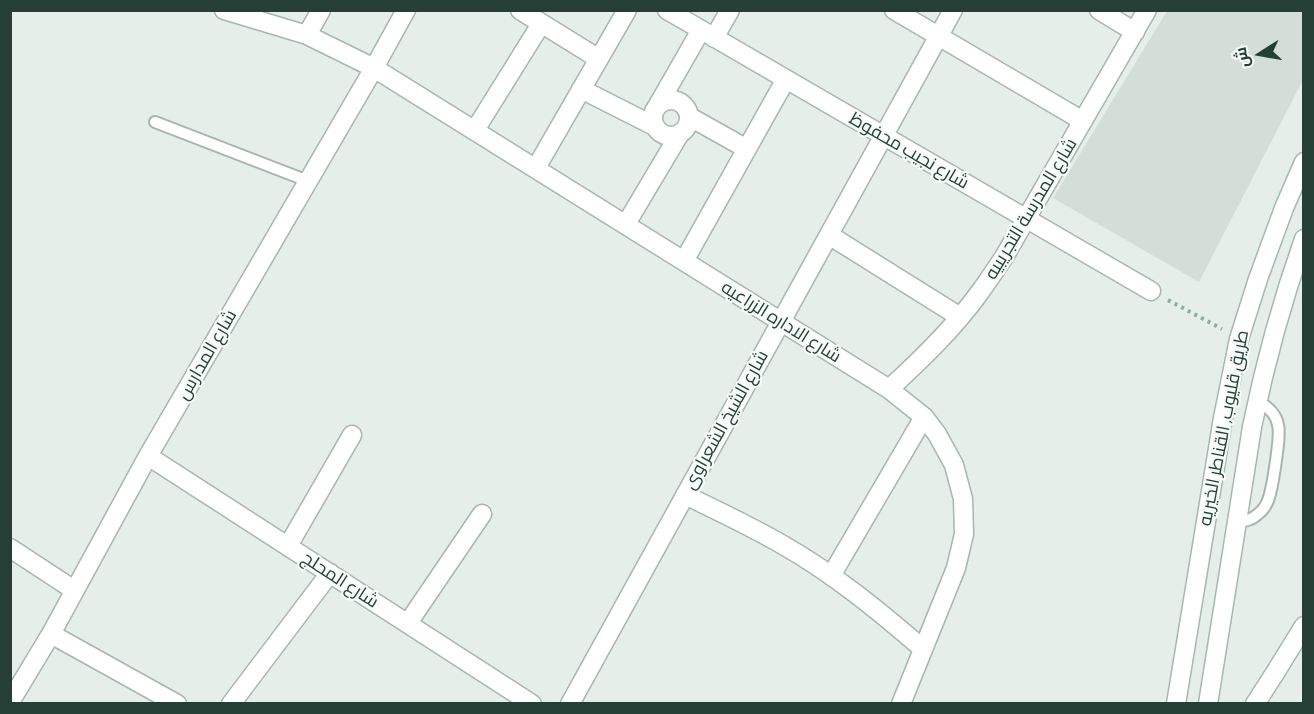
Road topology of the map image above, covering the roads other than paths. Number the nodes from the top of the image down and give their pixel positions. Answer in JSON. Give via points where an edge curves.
{"nodes":[{"id":1,"x":224,"y":10,"type":"edge"},
{"id":2,"x":321,"y":10,"type":"edge"},
{"id":3,"x":406,"y":10,"type":"edge"},
{"id":4,"x":520,"y":10,"type":"edge"},
{"id":5,"x":627,"y":10,"type":"edge"},
{"id":6,"x":667,"y":10,"type":"edge"},
{"id":7,"x":730,"y":10,"type":"edge"},
{"id":8,"x":894,"y":10,"type":"edge"},
{"id":9,"x":953,"y":10,"type":"edge"},
{"id":10,"x":1099,"y":10,"type":"edge"},
{"id":11,"x":1147,"y":10,"type":"edge"},
{"id":12,"x":263,"y":16,"type":"edge"},
{"id":13,"x":542,"y":24,"type":"junction"},
{"id":14,"x":1135,"y":32,"type":"junction"},
{"id":15,"x":707,"y":34,"type":"junction"},
{"id":16,"x":308,"y":35,"type":"junction"},
{"id":17,"x":939,"y":36,"type":"junction"},
{"id":18,"x":599,"y":59,"type":"junction"},
{"id":19,"x":374,"y":68,"type":"junction"},
{"id":20,"x":786,"y":79,"type":"junction"},
{"id":21,"x":581,"y":89,"type":"junction"},
{"id":22,"x":658,"y":105,"type":"junction"},
{"id":23,"x":690,"y":117,"type":"junction"},
{"id":24,"x":1083,"y":121,"type":"junction"},
{"id":25,"x":154,"y":122,"type":"dead end"},
{"id":26,"x":654,"y":126,"type":"junction"},
{"id":27,"x":475,"y":130,"type":"junction"},
{"id":28,"x":680,"y":135,"type":"junction"},
{"id":29,"x":883,"y":136,"type":"junction"},
{"id":30,"x":747,"y":149,"type":"junction"},
{"id":31,"x":1304,"y":162,"type":"edge"},
{"id":32,"x":536,"y":168,"type":"junction"},
{"id":33,"x":308,"y":181,"type":"junction"},
{"id":34,"x":1026,"y":219,"type":"junction"},
{"id":35,"x":626,"y":224,"type":"junction"},
{"id":36,"x":829,"y":235,"type":"junction"},
{"id":37,"x":1304,"y":239,"type":"edge"},
{"id":38,"x":684,"y":261,"type":"junction"},
{"id":39,"x":1151,"y":291,"type":"road end"},
{"id":40,"x":960,"y":317,"type":"junction"},
{"id":41,"x":781,"y":321,"type":"junction"},
{"id":42,"x":889,"y":388,"type":"junction"},
{"id":43,"x":1257,"y":401,"type":"junction"},
{"id":44,"x":924,"y":417,"type":"junction"},
{"id":45,"x":352,"y":435,"type":"dead end"},
{"id":46,"x":148,"y":456,"type":"junction"},
{"id":47,"x":685,"y":495,"type":"junction"},
{"id":48,"x":482,"y":514,"type":"dead end"},
{"id":49,"x":1207,"y":515,"type":"junction"},
{"id":50,"x":1237,"y":522,"type":"junction"},
{"id":51,"x":288,"y":546,"type":"junction"},
{"id":52,"x":10,"y":548,"type":"edge"},
{"id":53,"x":330,"y":573,"type":"junction"},
{"id":54,"x":831,"y":576,"type":"junction"},
{"id":55,"x":74,"y":591,"type":"junction"},
{"id":56,"x":408,"y":623,"type":"junction"},
{"id":57,"x":1304,"y":626,"type":"edge"},
{"id":58,"x":51,"y":634,"type":"junction"},
{"id":59,"x":923,"y":648,"type":"junction"},
{"id":60,"x":10,"y":702,"type":"edge"},
{"id":61,"x":525,"y":702,"type":"edge"},
{"id":62,"x":177,"y":704,"type":"edge"},
{"id":63,"x":231,"y":704,"type":"edge"},
{"id":64,"x":570,"y":704,"type":"edge"},
{"id":65,"x":901,"y":704,"type":"edge"},
{"id":66,"x":1176,"y":704,"type":"edge"},
{"id":67,"x":1208,"y":704,"type":"edge"},
{"id":68,"x":1255,"y":704,"type":"edge"}],
"edges":[{"from":1,"to":12,"type":"street","name":"شارع الاداره الزراعيه"},
{"from":2,"to":16,"type":"street"},
{"from":3,"to":19,"type":"street","name":"شارع المدارس"},
{"from":4,"to":13,"type":"street"},
{"from":5,"to":18,"type":"street"},
{"from":6,"to":15,"type":"street","name":"شارع نجيب محفوظ"},
{"from":7,"to":15,"type":"street"},
{"from":8,"to":17,"type":"street"},
{"from":9,"to":17,"type":"street","name":"شارع الشيخ الشعراوى"},
{"from":10,"to":14,"type":"street"},
{"from":11,"to":14,"type":"street","name":"شارع المدرسة التجريبيه"},
{"from":12,"to":16,"type":"street","name":"شارع الاداره الزراعيه"},
{"from":13,"to":18,"type":"street"},
{"from":13,"to":27,"type":"street"},
{"from":14,"to":24,"type":"street","name":"شارع المدرسة التجريبيه"},
{"from":15,"to":20,"type":"street","name":"شارع نجيب محفوظ"},
{"from":15,"to":22,"type":"street"},
{"from":16,"to":19,"type":"street","name":"شارع الاداره الزراعيه"},
{"from":17,"to":24,"type":"street"},
{"from":17,"to":29,"type":"street","name":"شارع الشيخ الشعراوى"},
{"from":18,"to":21,"type":"street"},
{"from":19,"to":27,"type":"street","name":"شارع الاداره الزراعيه"},
{"from":19,"to":33,"type":"street","name":"شارع المدارس"},
{"from":20,"to":29,"type":"street","name":"شارع نجيب محفوظ"},
{"from":20,"to":30,"type":"street"},
{"from":21,"to":26,"type":"street"},
{"from":21,"to":32,"type":"street"},
{"from":22,"to":23,"type":"street","via":[[677,101],[684,104]]},
{"from":22,"to":26,"type":"street","via":[[652,119]]},
{"from":23,"to":28,"type":"street"},
{"from":23,"to":30,"type":"street"},
{"from":24,"to":34,"type":"street","name":"شارع المدرسة التجريبيه"},
{"from":25,"to":33,"type":"lane"},
{"from":26,"to":28,"type":"street","via":[[665,135]]},
{"from":27,"to":32,"type":"street","name":"شارع الاداره الزراعيه"},
{"from":28,"to":35,"type":"street"},
{"from":29,"to":34,"type":"street","name":"شارع نجيب محفوظ"},
{"from":29,"to":36,"type":"street","name":"شارع الشيخ الشعراوى"},
{"from":30,"to":38,"type":"street"},
{"from":31,"to":49,"type":"street","name":"طريق قليوب, القناطر الخيريه","via":[[1239,339]]},
{"from":32,"to":35,"type":"street","name":"شارع الاداره الزراعيه"},
{"from":33,"to":46,"type":"street","name":"شارع المدارس"},
{"from":34,"to":39,"type":"street","name":"شارع نجيب محفوظ"},
{"from":34,"to":40,"type":"street","name":"شارع المدرسة التجريبيه","via":[[980,293]]},
{"from":35,"to":38,"type":"street","name":"شارع الاداره الزراعيه"},
{"from":36,"to":40,"type":"street"},
{"from":36,"to":41,"type":"street","name":"شارع الشيخ الشعراوى"},
{"from":37,"to":43,"type":"street","name":"طريق قليوب, القناطر الخيريه","via":[[1286,290]]},
{"from":38,"to":41,"type":"street","name":"شارع الاداره الزراعيه"},
{"from":40,"to":42,"type":"street","name":"شارع المدرسة التجريبيه"},
{"from":41,"to":42,"type":"street","name":"شارع الاداره الزراعيه"},
{"from":41,"to":47,"type":"street","name":"شارع الشيخ الشعراوى"},
{"from":42,"to":44,"type":"street","name":"شارع الاداره الزراعيه"},
{"from":43,"to":50,"type":"street","name":"طريق قليوب, القناطر الخيريه"},
{"from":43,"to":50,"type":"lane","via":[[1267,406],[1279,425],[1270,495],[1258,515]]},
{"from":44,"to":54,"type":"street"},
{"from":44,"to":59,"type":"street","name":"شارع الاداره الزراعيه","via":[[954,465],[963,499],[964,534],[956,568]]},
{"from":45,"to":51,"type":"street"},
{"from":46,"to":51,"type":"street","name":"شارع المحلج"},
{"from":46,"to":55,"type":"street","name":"شارع المدارس"},
{"from":47,"to":54,"type":"street","via":[[784,546]]},
{"from":47,"to":64,"type":"street","name":"شارع الشيخ الشعراوى"},
{"from":48,"to":56,"type":"street"},
{"from":49,"to":50,"type":"street"},
{"from":49,"to":66,"type":"street","name":"طريق قليوب, القناطر الخيريه"},
{"from":50,"to":67,"type":"street","name":"طريق قليوب, القناطر الخيريه"},
{"from":51,"to":53,"type":"street","name":"شارع المحلج"},
{"from":52,"to":55,"type":"street"},
{"from":53,"to":56,"type":"street","name":"شارع المحلج"},
{"from":53,"to":63,"type":"street"},
{"from":54,"to":59,"type":"street"},
{"from":55,"to":58,"type":"street","name":"شارع المدارس"},
{"from":56,"to":61,"type":"street","name":"شارع المحلج"},
{"from":57,"to":68,"type":"street"},
{"from":58,"to":60,"type":"street","name":"شارع المدارس"},
{"from":58,"to":62,"type":"street"},
{"from":59,"to":65,"type":"street","name":"شارع الاداره الزراعيه"}]}
